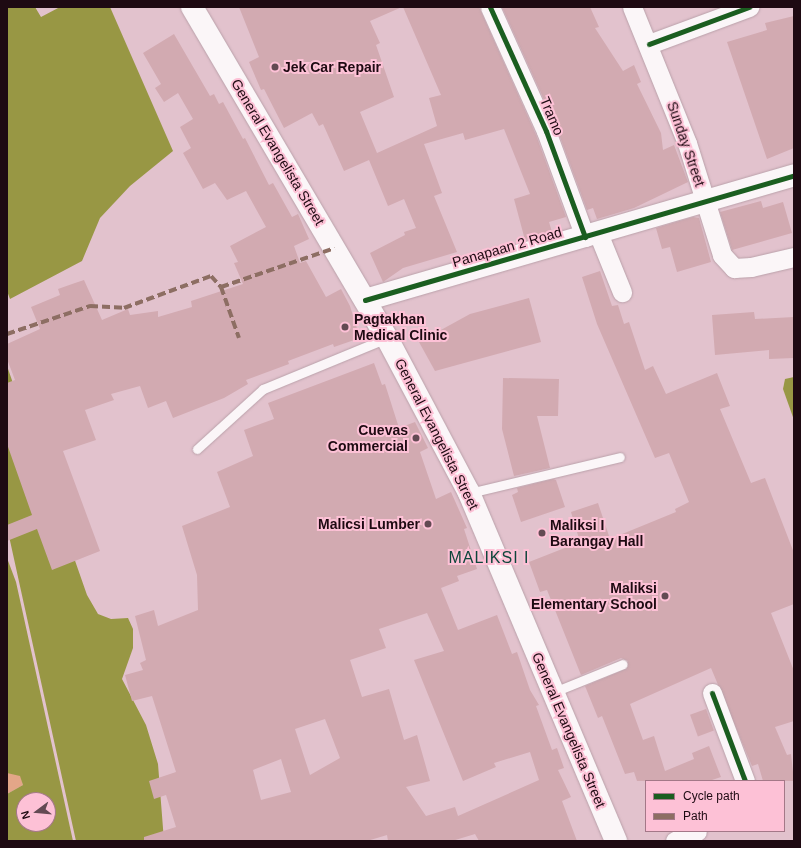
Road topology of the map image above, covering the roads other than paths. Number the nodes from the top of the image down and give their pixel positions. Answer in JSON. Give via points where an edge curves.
{"nodes":[{"id":1,"x":192,"y":7,"type":"edge"},
{"id":2,"x":490,"y":7,"type":"edge"},
{"id":3,"x":632,"y":7,"type":"edge"},
{"id":4,"x":750,"y":7,"type":"edge"},
{"id":5,"x":649,"y":44,"type":"junction"},
{"id":6,"x":794,"y":175,"type":"edge"},
{"id":7,"x":705,"y":200,"type":"junction"},
{"id":8,"x":592,"y":235,"type":"junction"},
{"id":9,"x":794,"y":257,"type":"edge"},
{"id":10,"x":622,"y":292,"type":"dead end"},
{"id":11,"x":365,"y":300,"type":"junction"},
{"id":12,"x":387,"y":338,"type":"junction"},
{"id":13,"x":197,"y":449,"type":"dead end"},
{"id":14,"x":620,"y":457,"type":"dead end"},
{"id":15,"x":469,"y":494,"type":"junction"},
{"id":16,"x":623,"y":664,"type":"dead end"},
{"id":17,"x":554,"y":692,"type":"junction"},
{"id":18,"x":712,"y":693,"type":"dead end"},
{"id":19,"x":745,"y":780,"type":"edge"},
{"id":20,"x":695,"y":832,"type":"edge"},
{"id":21,"x":616,"y":841,"type":"edge"},
{"id":22,"x":675,"y":841,"type":"edge"}],
"edges":[{"from":1,"to":11,"type":"main road","name":"General Evangelista Street"},
{"from":2,"to":8,"type":"street","name":"Tramo"},
{"from":3,"to":5,"type":"street","name":"Sunday Street"},
{"from":4,"to":5,"type":"street"},
{"from":5,"to":7,"type":"street","name":"Sunday Street","via":[[687,143]]},
{"from":6,"to":7,"type":"main road","name":"Panapaan 2 Road"},
{"from":7,"to":8,"type":"main road","name":"Panapaan 2 Road"},
{"from":7,"to":9,"type":"street","name":"Sunday Street","via":[[722,255],[734,268],[751,267]]},
{"from":8,"to":10,"type":"street","name":"Tramo"},
{"from":8,"to":11,"type":"main road","name":"Panapaan 2 Road"},
{"from":11,"to":12,"type":"main road","name":"General Evangelista Street"},
{"from":12,"to":13,"type":"lane","via":[[263,388]]},
{"from":12,"to":15,"type":"main road","name":"General Evangelista Street"},
{"from":14,"to":15,"type":"lane"},
{"from":15,"to":17,"type":"main road","name":"General Evangelista Street"},
{"from":16,"to":17,"type":"lane"},
{"from":17,"to":21,"type":"main road","name":"General Evangelista Street"},
{"from":18,"to":19,"type":"street"},
{"from":20,"to":22,"type":"street"}]}
